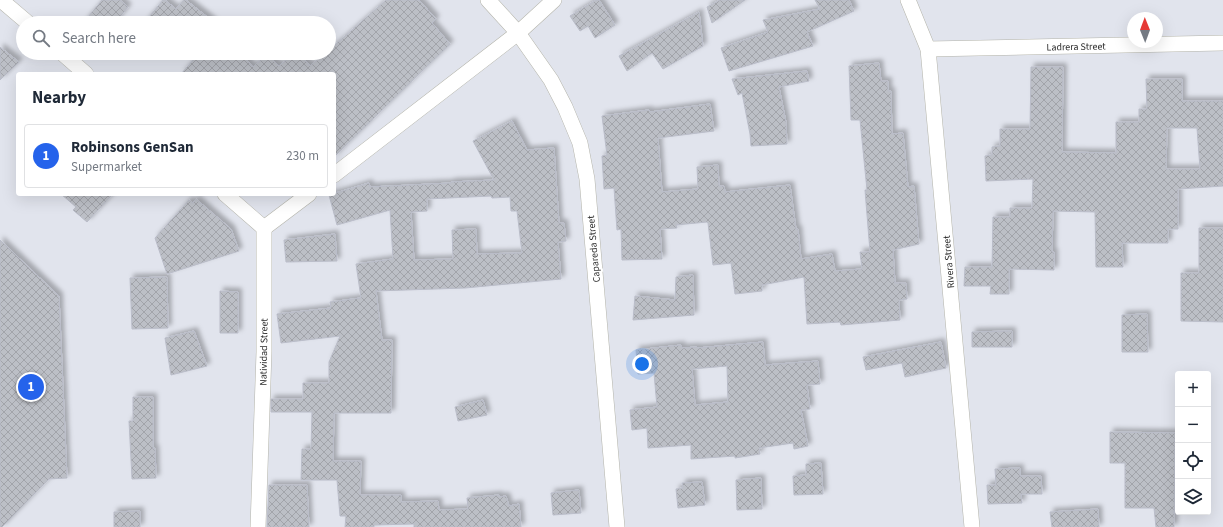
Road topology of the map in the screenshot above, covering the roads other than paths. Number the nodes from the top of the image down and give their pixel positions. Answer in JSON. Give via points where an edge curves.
{"nodes":[{"id":1,"x":1,"y":0,"type":"edge"},
{"id":2,"x":488,"y":0,"type":"edge"},
{"id":3,"x":554,"y":0,"type":"edge"},
{"id":4,"x":908,"y":0,"type":"edge"},
{"id":5,"x":20,"y":16,"type":"edge"},
{"id":6,"x":518,"y":33,"type":"junction"},
{"id":7,"x":1223,"y":43,"type":"edge"},
{"id":8,"x":928,"y":49,"type":"junction"},
{"id":9,"x":70,"y":60,"type":"edge"},
{"id":10,"x":84,"y":72,"type":"edge"},
{"id":11,"x":336,"y":173,"type":"edge"},
{"id":12,"x":227,"y":196,"type":"edge"},
{"id":13,"x":306,"y":196,"type":"edge"},
{"id":14,"x":264,"y":228,"type":"junction"},
{"id":15,"x":258,"y":527,"type":"edge"},
{"id":16,"x":617,"y":527,"type":"edge"},
{"id":17,"x":972,"y":527,"type":"edge"}],
"edges":[{"from":1,"to":5,"type":"street"},
{"from":2,"to":6,"type":"street","name":"Capareda Street"},
{"from":3,"to":6,"type":"street"},
{"from":4,"to":8,"type":"street","name":"Rivera Street"},
{"from":6,"to":11,"type":"street"},
{"from":6,"to":16,"type":"street","name":"Capareda Street","via":[[551,80],[580,143],[587,186]]},
{"from":7,"to":8,"type":"street","name":"Ladrera Street"},
{"from":8,"to":17,"type":"street","name":"Rivera Street"},
{"from":9,"to":10,"type":"street"},
{"from":12,"to":14,"type":"street"},
{"from":13,"to":14,"type":"street"},
{"from":14,"to":15,"type":"street","name":"Natividad Street","via":[[264,352]]}]}
